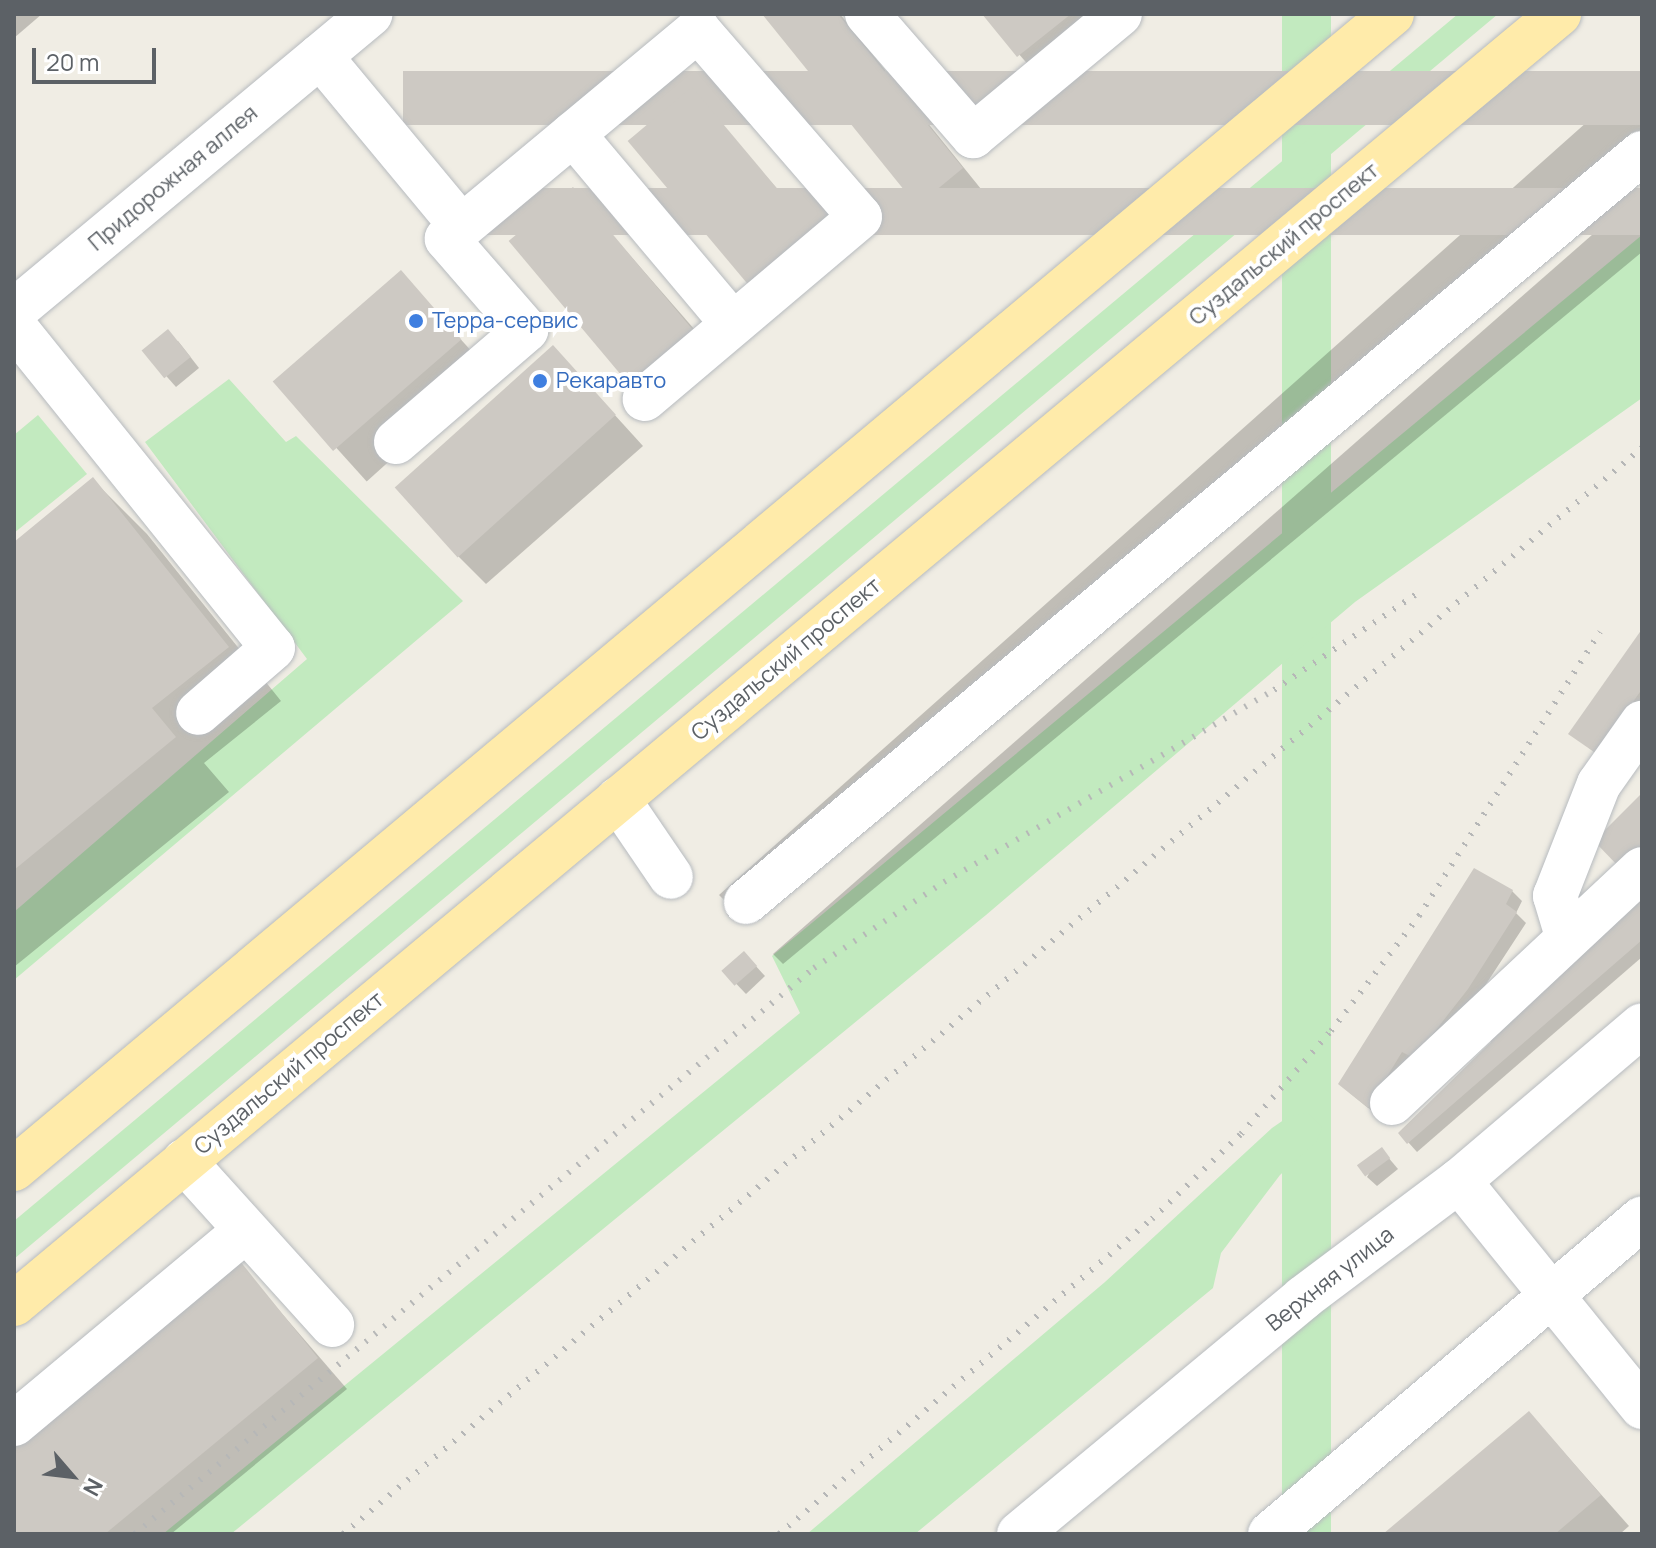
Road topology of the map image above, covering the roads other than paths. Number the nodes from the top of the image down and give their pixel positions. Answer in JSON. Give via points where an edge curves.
{"nodes":[{"id":1,"x":370,"y":14,"type":"edge"},
{"id":2,"x":867,"y":14,"type":"edge"},
{"id":3,"x":1120,"y":14,"type":"edge"},
{"id":4,"x":1559,"y":14,"type":"edge"},
{"id":5,"x":1384,"y":17,"type":"edge"},
{"id":6,"x":679,"y":26,"type":"edge"},
{"id":7,"x":320,"y":56,"type":"junction"},
{"id":8,"x":573,"y":134,"type":"junction"},
{"id":9,"x":1642,"y":153,"type":"edge"},
{"id":10,"x":462,"y":227,"type":"junction"},
{"id":11,"x":14,"y":311,"type":"edge"},
{"id":12,"x":733,"y":324,"type":"junction"},
{"id":13,"x":14,"y":326,"type":"edge"},
{"id":14,"x":645,"y":399,"type":"dead end"},
{"id":15,"x":396,"y":442,"type":"dead end"},
{"id":16,"x":198,"y":713,"type":"dead end"},
{"id":17,"x":1642,"y":723,"type":"edge"},
{"id":18,"x":618,"y":799,"type":"junction"},
{"id":19,"x":1642,"y":869,"type":"edge"},
{"id":20,"x":671,"y":877,"type":"dead end"},
{"id":21,"x":746,"y":902,"type":"dead end"},
{"id":22,"x":1567,"y":936,"type":"junction"},
{"id":23,"x":1642,"y":1025,"type":"edge"},
{"id":24,"x":1392,"y":1103,"type":"dead end"},
{"id":25,"x":184,"y":1161,"type":"junction"},
{"id":26,"x":14,"y":1169,"type":"edge"},
{"id":27,"x":1459,"y":1181,"type":"junction"},
{"id":28,"x":1642,"y":1218,"type":"edge"},
{"id":29,"x":246,"y":1230,"type":"junction"},
{"id":30,"x":1551,"y":1294,"type":"junction"},
{"id":31,"x":14,"y":1304,"type":"edge"},
{"id":32,"x":332,"y":1325,"type":"dead end"},
{"id":33,"x":1642,"y":1407,"type":"edge"},
{"id":34,"x":14,"y":1424,"type":"edge"},
{"id":35,"x":1019,"y":1534,"type":"edge"},
{"id":36,"x":1270,"y":1534,"type":"edge"}],
"edges":[{"from":1,"to":7,"type":"street","name":"Придорожная аллея"},
{"from":2,"to":3,"type":"street","via":[[973,136]]},
{"from":4,"to":18,"type":"main road","name":"Суздальский проспект"},
{"from":5,"to":26,"type":"main road"},
{"from":6,"to":8,"type":"street"},
{"from":6,"to":12,"type":"street","via":[[698,30],[860,217]]},
{"from":7,"to":10,"type":"street"},
{"from":7,"to":11,"type":"street","name":"Придорожная аллея"},
{"from":8,"to":10,"type":"street"},
{"from":8,"to":12,"type":"street"},
{"from":9,"to":21,"type":"street"},
{"from":10,"to":15,"type":"street","via":[[447,239],[526,330]]},
{"from":12,"to":14,"type":"street"},
{"from":13,"to":16,"type":"street","via":[[273,648]]},
{"from":17,"to":22,"type":"street","via":[[1599,784],[1555,896]]},
{"from":18,"to":20,"type":"street"},
{"from":18,"to":25,"type":"main road","name":"Суздальский проспект"},
{"from":19,"to":22,"type":"street"},
{"from":22,"to":24,"type":"street"},
{"from":23,"to":27,"type":"street","name":"Верхняя улица"},
{"from":25,"to":29,"type":"street"},
{"from":25,"to":31,"type":"main road","name":"Суздальский проспект"},
{"from":27,"to":30,"type":"street"},
{"from":27,"to":35,"type":"street","name":"Верхняя улица","via":[[1303,1298]]},
{"from":28,"to":30,"type":"street"},
{"from":29,"to":32,"type":"street"},
{"from":29,"to":34,"type":"street"},
{"from":30,"to":33,"type":"street"},
{"from":30,"to":36,"type":"street"}]}
